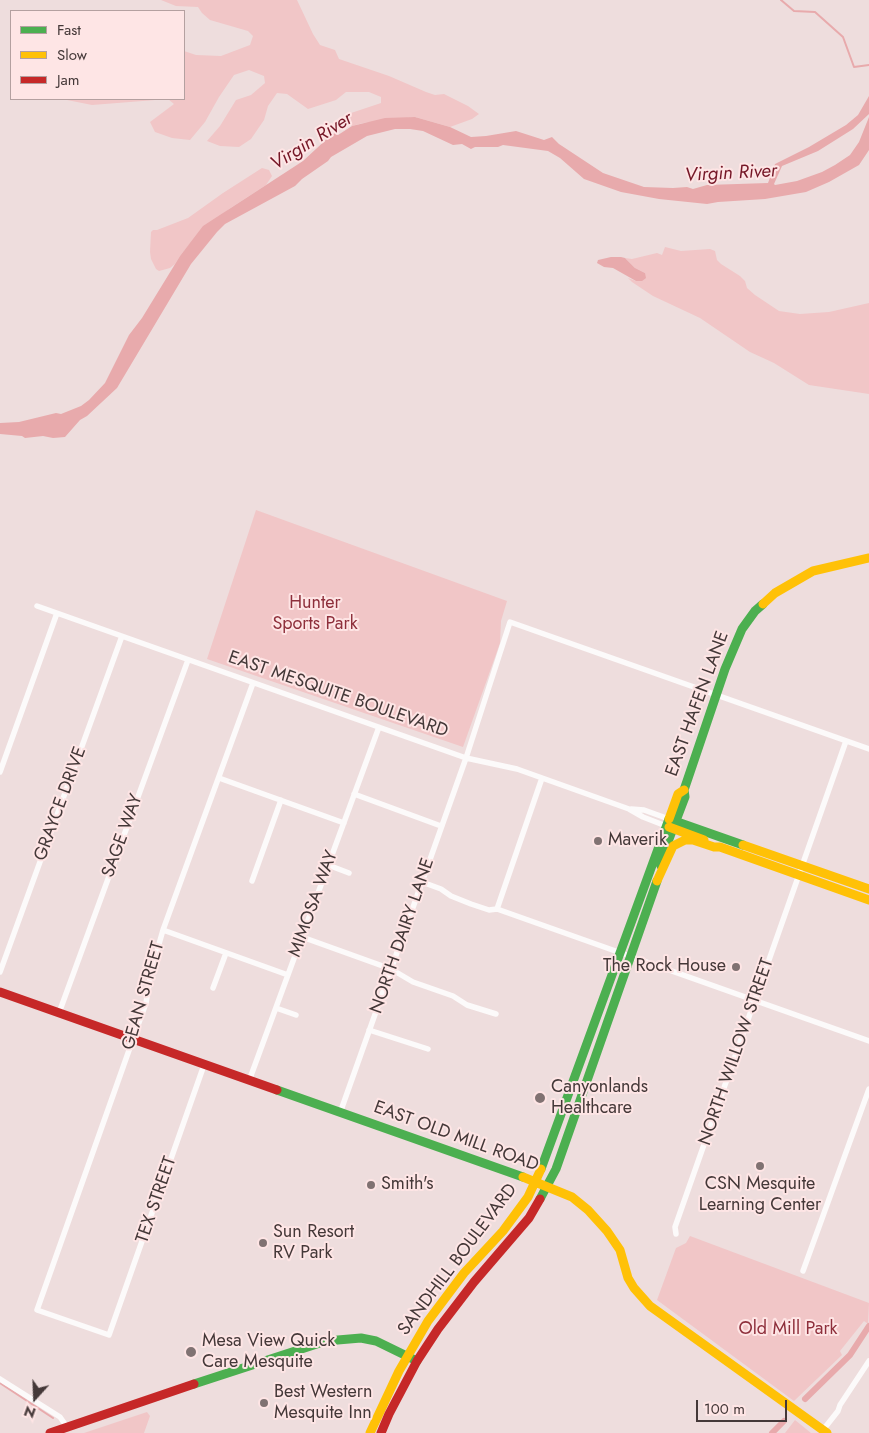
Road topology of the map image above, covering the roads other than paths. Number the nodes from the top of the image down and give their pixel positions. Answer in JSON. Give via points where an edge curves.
{"nodes":[{"id":1,"x":869,"y":558,"type":"edge"},
{"id":2,"x":37,"y":606,"type":"dead end"},
{"id":3,"x":57,"y":613,"type":"junction"},
{"id":4,"x":122,"y":636,"type":"junction"},
{"id":5,"x":188,"y":660,"type":"junction"},
{"id":6,"x":253,"y":683,"type":"junction"},
{"id":7,"x":717,"y":695,"type":"junction"},
{"id":8,"x":379,"y":727,"type":"junction"},
{"id":9,"x":846,"y":741,"type":"junction"},
{"id":10,"x":869,"y":749,"type":"edge"},
{"id":11,"x":466,"y":758,"type":"junction"},
{"id":12,"x":0,"y":772,"type":"edge"},
{"id":13,"x":218,"y":778,"type":"junction"},
{"id":14,"x":542,"y":778,"type":"junction"},
{"id":15,"x":354,"y":794,"type":"junction"},
{"id":16,"x":281,"y":800,"type":"junction"},
{"id":17,"x":344,"y":823,"type":"junction"},
{"id":18,"x":671,"y":824,"type":"junction"},
{"id":19,"x":441,"y":826,"type":"junction"},
{"id":20,"x":720,"y":847,"type":"junction"},
{"id":21,"x":328,"y":865,"type":"junction"},
{"id":22,"x":801,"y":870,"type":"junction"},
{"id":23,"x":349,"y":873,"type":"dead end"},
{"id":24,"x":658,"y":878,"type":"junction"},
{"id":25,"x":252,"y":881,"type":"dead end"},
{"id":26,"x":422,"y":882,"type":"junction"},
{"id":27,"x":869,"y":889,"type":"edge"},
{"id":28,"x":869,"y":900,"type":"edge"},
{"id":29,"x":497,"y":909,"type":"junction"},
{"id":30,"x":163,"y":930,"type":"junction"},
{"id":31,"x":302,"y":937,"type":"junction"},
{"id":32,"x":226,"y":953,"type":"junction"},
{"id":33,"x":625,"y":955,"type":"junction"},
{"id":34,"x":391,"y":969,"type":"junction"},
{"id":35,"x":0,"y":972,"type":"edge"},
{"id":36,"x":288,"y":975,"type":"junction"},
{"id":37,"x":213,"y":988,"type":"dead end"},
{"id":38,"x":0,"y":992,"type":"edge"},
{"id":39,"x":755,"y":1000,"type":"junction"},
{"id":40,"x":276,"y":1008,"type":"junction"},
{"id":41,"x":59,"y":1013,"type":"junction"},
{"id":42,"x":496,"y":1014,"type":"dead end"},
{"id":43,"x":296,"y":1015,"type":"dead end"},
{"id":44,"x":370,"y":1030,"type":"junction"},
{"id":45,"x":133,"y":1039,"type":"junction"},
{"id":46,"x":590,"y":1040,"type":"junction"},
{"id":47,"x":869,"y":1041,"type":"edge"},
{"id":48,"x":428,"y":1049,"type":"dead end"},
{"id":49,"x":204,"y":1064,"type":"junction"},
{"id":50,"x":249,"y":1081,"type":"junction"},
{"id":51,"x":583,"y":1090,"type":"junction"},
{"id":52,"x":869,"y":1090,"type":"edge"},
{"id":53,"x":340,"y":1113,"type":"junction"},
{"id":54,"x":535,"y":1183,"type":"junction"},
{"id":55,"x":548,"y":1186,"type":"junction"},
{"id":56,"x":676,"y":1234,"type":"dead end"},
{"id":57,"x":802,"y":1271,"type":"dead end"},
{"id":58,"x":109,"y":1335,"type":"joint"},
{"id":59,"x":407,"y":1355,"type":"junction"},
{"id":60,"x":417,"y":1361,"type":"junction"},
{"id":61,"x":869,"y":1361,"type":"edge"},
{"id":62,"x":0,"y":1379,"type":"edge"},
{"id":63,"x":68,"y":1427,"type":"junction"},
{"id":64,"x":825,"y":1432,"type":"edge"},
{"id":65,"x":50,"y":1433,"type":"edge"},
{"id":66,"x":370,"y":1433,"type":"edge"},
{"id":67,"x":381,"y":1433,"type":"edge"}],
"edges":[{"from":1,"to":7,"type":"main road","name":"EAST HAFEN LANE","via":[[813,571],[775,593],[742,629]]},
{"from":2,"to":3,"type":"street","name":"EAST MESQUITE BOULEVARD"},
{"from":3,"to":4,"type":"street","name":"EAST MESQUITE BOULEVARD"},
{"from":3,"to":12,"type":"street"},
{"from":4,"to":5,"type":"street","name":"EAST MESQUITE BOULEVARD"},
{"from":4,"to":35,"type":"street","name":"GRAYCE DRIVE"},
{"from":5,"to":6,"type":"street","name":"EAST MESQUITE BOULEVARD"},
{"from":5,"to":41,"type":"street","name":"SAGE WAY"},
{"from":6,"to":8,"type":"street","name":"EAST MESQUITE BOULEVARD"},
{"from":6,"to":13,"type":"street","name":"GEAN STREET"},
{"from":7,"to":9,"type":"street"},
{"from":7,"to":11,"type":"street","name":"NORTH DAIRY LANE","via":[[510,622]]},
{"from":7,"to":18,"type":"main road","name":"EAST HAFEN LANE","via":[[684,790],[685,797]]},
{"from":8,"to":11,"type":"street","name":"EAST MESQUITE BOULEVARD"},
{"from":8,"to":15,"type":"street","name":"MIMOSA WAY"},
{"from":9,"to":10,"type":"street"},
{"from":9,"to":22,"type":"street","name":"NORTH WILLOW STREET"},
{"from":11,"to":14,"type":"street","name":"EAST MESQUITE BOULEVARD","via":[[503,765]]},
{"from":11,"to":19,"type":"street","name":"NORTH DAIRY LANE"},
{"from":13,"to":16,"type":"street"},
{"from":13,"to":30,"type":"street","name":"GEAN STREET"},
{"from":14,"to":18,"type":"street","name":"EAST MESQUITE BOULEVARD","via":[[629,809],[644,810]]},
{"from":14,"to":29,"type":"street"},
{"from":15,"to":17,"type":"street","name":"MIMOSA WAY"},
{"from":15,"to":19,"type":"street"},
{"from":16,"to":17,"type":"street"},
{"from":16,"to":25,"type":"street"},
{"from":17,"to":21,"type":"street","name":"MIMOSA WAY"},
{"from":18,"to":20,"type":"main road","name":"EAST MESQUITE BOULEVARD"},
{"from":18,"to":22,"type":"main road","name":"EAST MESQUITE BOULEVARD"},
{"from":18,"to":24,"type":"main road","name":"SANDHILL BOULEVARD"},
{"from":18,"to":33,"type":"main road","name":"SANDHILL BOULEVARD"},
{"from":19,"to":26,"type":"street","name":"NORTH DAIRY LANE"},
{"from":20,"to":22,"type":"main road","name":"EAST MESQUITE BOULEVARD"},
{"from":20,"to":24,"type":"main road","via":[[693,840],[679,841],[670,851]]},
{"from":21,"to":23,"type":"street"},
{"from":21,"to":31,"type":"street","name":"MIMOSA WAY"},
{"from":22,"to":27,"type":"main road","name":"EAST MESQUITE BOULEVARD"},
{"from":22,"to":28,"type":"main road","name":"EAST MESQUITE BOULEVARD"},
{"from":22,"to":39,"type":"street","name":"NORTH WILLOW STREET"},
{"from":24,"to":33,"type":"main road","name":"SANDHILL BOULEVARD"},
{"from":26,"to":29,"type":"street","via":[[471,904]]},
{"from":26,"to":34,"type":"street","name":"NORTH DAIRY LANE"},
{"from":29,"to":33,"type":"street"},
{"from":30,"to":32,"type":"street"},
{"from":30,"to":45,"type":"street","name":"GEAN STREET","via":[[146,1003]]},
{"from":31,"to":34,"type":"street"},
{"from":31,"to":36,"type":"street","name":"MIMOSA WAY"},
{"from":32,"to":36,"type":"street"},
{"from":32,"to":37,"type":"street"},
{"from":33,"to":39,"type":"street"},
{"from":33,"to":46,"type":"main road","name":"SANDHILL BOULEVARD"},
{"from":33,"to":51,"type":"main road","name":"SANDHILL BOULEVARD"},
{"from":34,"to":42,"type":"street","via":[[413,982]]},
{"from":34,"to":44,"type":"street","name":"NORTH DAIRY LANE"},
{"from":36,"to":40,"type":"street","name":"MIMOSA WAY"},
{"from":38,"to":41,"type":"main road","name":"EAST OLD MILL ROAD"},
{"from":39,"to":47,"type":"street"},
{"from":39,"to":56,"type":"street","name":"NORTH WILLOW STREET","via":[[675,1227]]},
{"from":40,"to":43,"type":"street"},
{"from":40,"to":50,"type":"street","name":"MIMOSA WAY"},
{"from":41,"to":45,"type":"main road","name":"EAST OLD MILL ROAD"},
{"from":44,"to":48,"type":"street"},
{"from":44,"to":53,"type":"street","name":"NORTH DAIRY LANE"},
{"from":45,"to":49,"type":"main road","name":"EAST OLD MILL ROAD"},
{"from":45,"to":58,"type":"street","name":"GEAN STREET","via":[[37,1310]]},
{"from":46,"to":51,"type":"main road","via":[[594,1047]]},
{"from":46,"to":54,"type":"main road","name":"SANDHILL BOULEVARD"},
{"from":49,"to":50,"type":"main road","name":"EAST OLD MILL ROAD"},
{"from":49,"to":58,"type":"street","name":"TEX STREET"},
{"from":50,"to":53,"type":"main road","name":"EAST OLD MILL ROAD"},
{"from":51,"to":55,"type":"main road","name":"SANDHILL BOULEVARD"},
{"from":52,"to":57,"type":"street"},
{"from":53,"to":54,"type":"main road","name":"EAST OLD MILL ROAD"},
{"from":54,"to":55,"type":"main road","name":"EAST OLD MILL ROAD"},
{"from":54,"to":59,"type":"main road","name":"SANDHILL BOULEVARD","via":[[503,1230],[428,1320]]},
{"from":55,"to":60,"type":"main road","name":"SANDHILL BOULEVARD","via":[[531,1216],[456,1305]]},
{"from":55,"to":64,"type":"main road","name":"EAST OLD MILL ROAD","via":[[572,1197],[607,1231],[620,1250],[628,1278],[650,1306]]},
{"from":59,"to":60,"type":"main road"},
{"from":59,"to":63,"type":"main road","via":[[390,1346],[361,1338],[326,1341]]},
{"from":59,"to":66,"type":"main road","name":"SANDHILL BOULEVARD"},
{"from":60,"to":67,"type":"main road","name":"SANDHILL BOULEVARD"},
{"from":61,"to":64,"type":"street"},
{"from":62,"to":63,"type":"street","via":[[60,1417]]},
{"from":63,"to":65,"type":"main road"}]}
